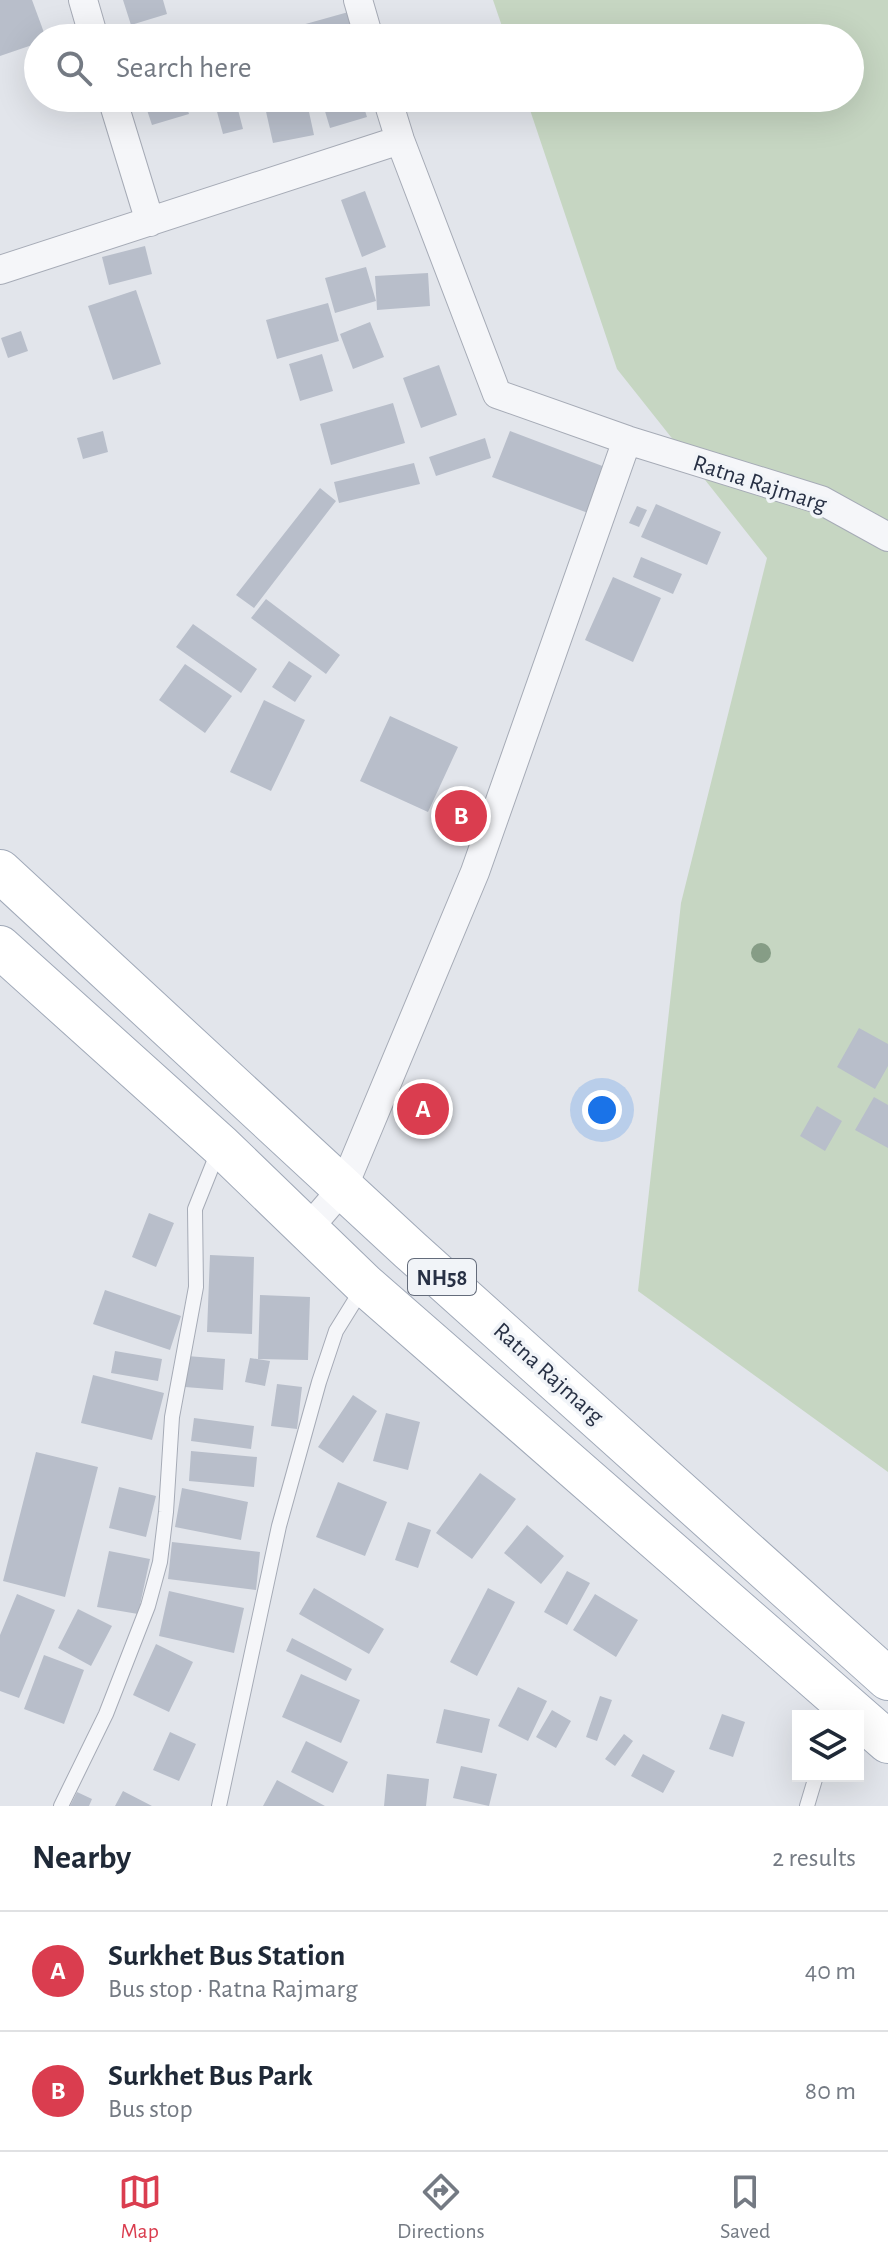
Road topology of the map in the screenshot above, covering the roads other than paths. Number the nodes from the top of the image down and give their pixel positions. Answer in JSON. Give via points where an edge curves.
{"nodes":[{"id":1,"x":83,"y":0,"type":"edge"},
{"id":2,"x":358,"y":0,"type":"edge"},
{"id":3,"x":90,"y":24,"type":"edge"},
{"id":4,"x":365,"y":24,"type":"edge"},
{"id":5,"x":116,"y":112,"type":"edge"},
{"id":6,"x":391,"y":112,"type":"edge"},
{"id":7,"x":400,"y":140,"type":"junction"},
{"id":8,"x":150,"y":222,"type":"junction"},
{"id":9,"x":0,"y":270,"type":"edge"},
{"id":10,"x":627,"y":440,"type":"junction"},
{"id":11,"x":888,"y":537,"type":"edge"},
{"id":12,"x":0,"y":871,"type":"edge"},
{"id":13,"x":0,"y":947,"type":"edge"},
{"id":14,"x":220,"y":1145,"type":"junction"},
{"id":15,"x":343,"y":1188,"type":"junction"},
{"id":16,"x":307,"y":1230,"type":"junction"},
{"id":17,"x":365,"y":1285,"type":"junction"},
{"id":18,"x":888,"y":1679,"type":"edge"},
{"id":19,"x":838,"y":1708,"type":"edge"},
{"id":20,"x":888,"y":1742,"type":"edge"},
{"id":21,"x":814,"y":1782,"type":"edge"},
{"id":22,"x":61,"y":1806,"type":"edge"},
{"id":23,"x":219,"y":1806,"type":"edge"},
{"id":24,"x":807,"y":1806,"type":"edge"}],
"edges":[{"from":1,"to":3,"type":"street"},
{"from":2,"to":4,"type":"street"},
{"from":5,"to":8,"type":"street"},
{"from":6,"to":7,"type":"street","name":"Ratna Rajmarg"},
{"from":7,"to":8,"type":"street"},
{"from":7,"to":10,"type":"street","name":"Ratna Rajmarg","via":[[497,394]]},
{"from":8,"to":9,"type":"street"},
{"from":10,"to":11,"type":"street","name":"Ratna Rajmarg","via":[[821,500]]},
{"from":10,"to":15,"type":"street","via":[[475,872]]},
{"from":12,"to":15,"type":"main road","name":"Ratna Rajmarg","number":"NH58"},
{"from":13,"to":14,"type":"main road","number":"NH58"},
{"from":14,"to":16,"type":"main road","number":"NH58"},
{"from":14,"to":22,"type":"lane","via":[[195,1209],[196,1287],[172,1417],[160,1562],[106,1714]]},
{"from":15,"to":16,"type":"street"},
{"from":15,"to":18,"type":"main road","name":"Ratna Rajmarg","number":"NH58"},
{"from":16,"to":17,"type":"main road","number":"NH58"},
{"from":17,"to":19,"type":"main road","number":"NH58"},
{"from":17,"to":23,"type":"lane","via":[[336,1331],[319,1382],[279,1526]]},
{"from":19,"to":20,"type":"main road","number":"NH58"},
{"from":21,"to":24,"type":"lane"}]}
